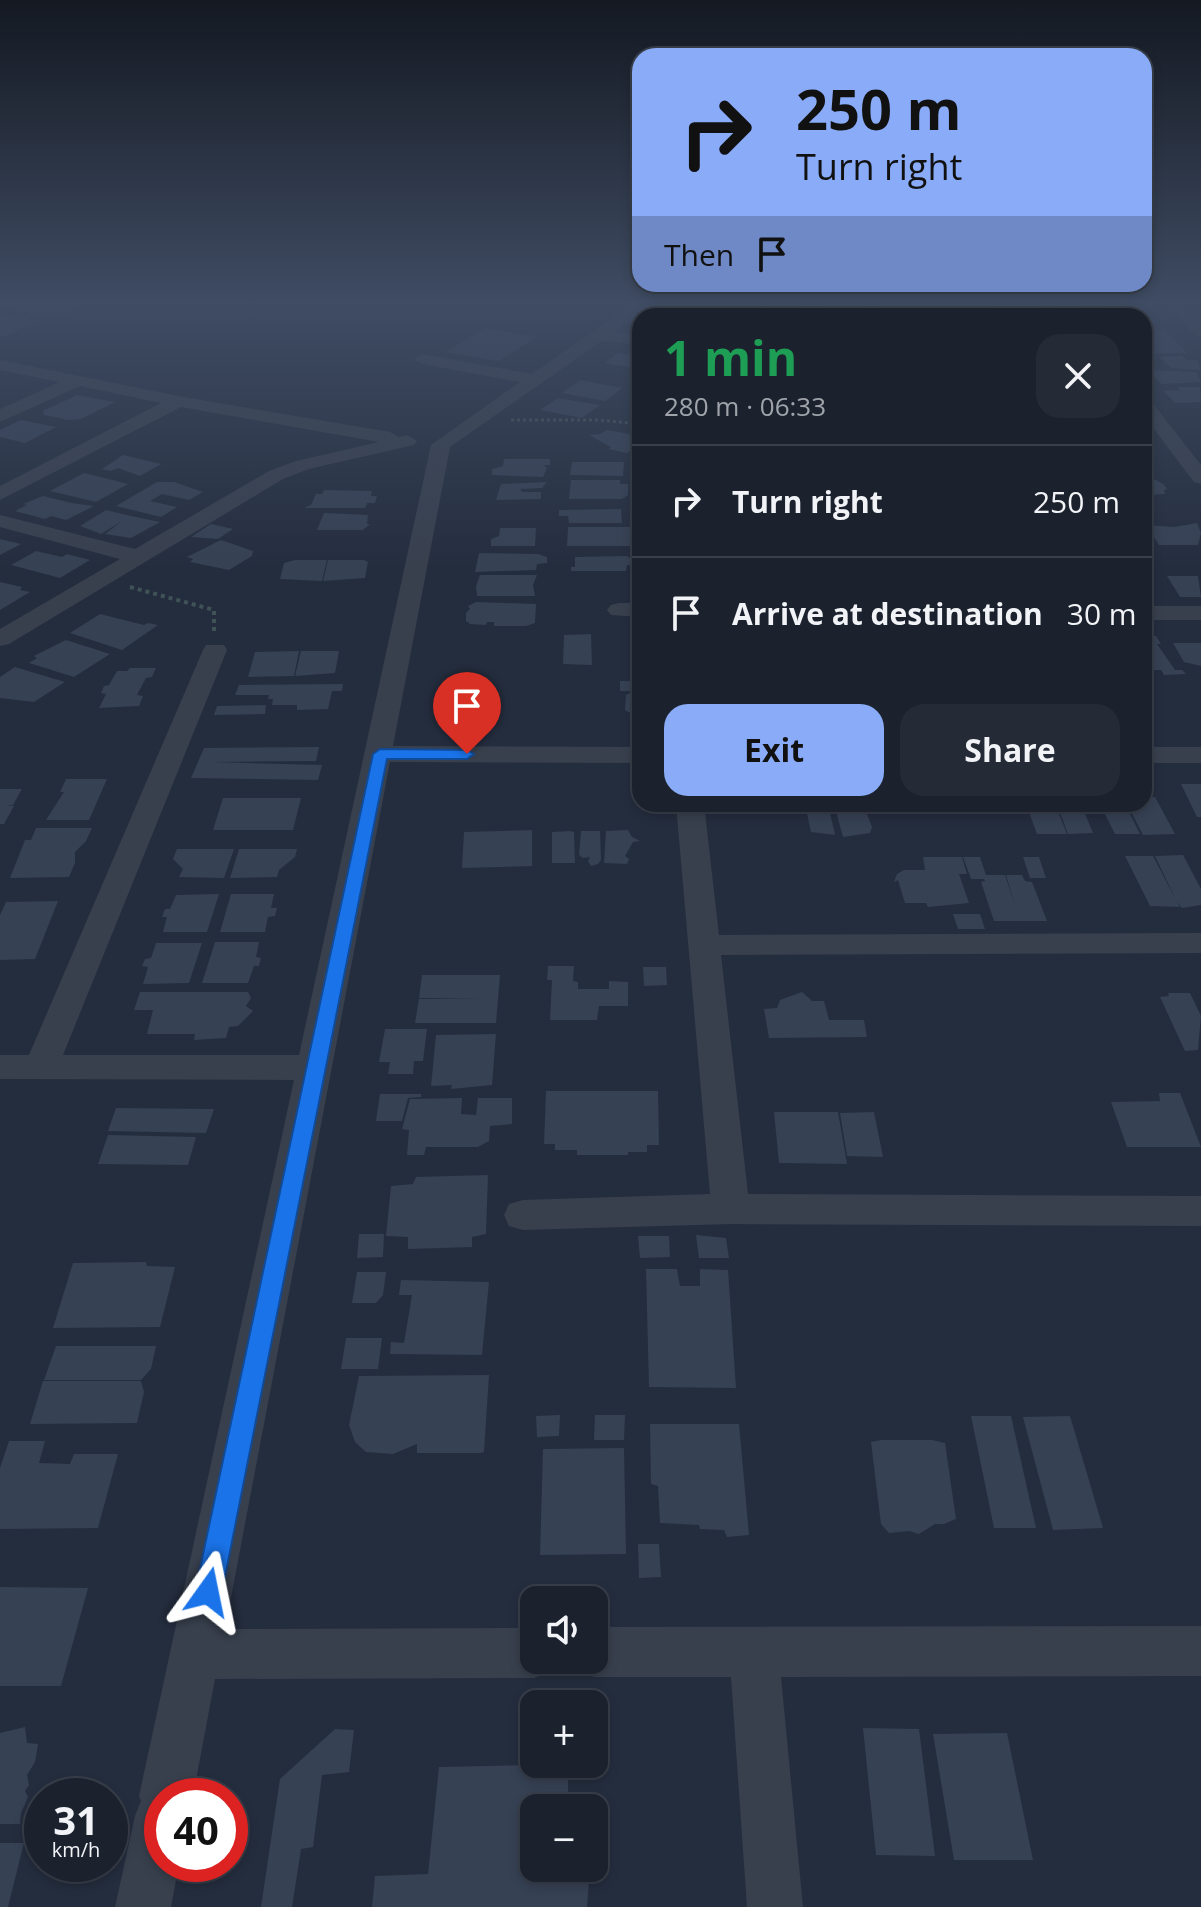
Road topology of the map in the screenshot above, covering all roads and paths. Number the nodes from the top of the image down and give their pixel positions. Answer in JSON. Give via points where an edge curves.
{"nodes":[{"id":1,"x":53,"y":392,"type":"edge"},
{"id":2,"x":133,"y":392,"type":"edge"},
{"id":3,"x":514,"y":392,"type":"edge"},
{"id":4,"x":178,"y":401,"type":"junction"},
{"id":5,"x":1152,"y":414,"type":"edge"},
{"id":6,"x":0,"y":416,"type":"edge"},
{"id":7,"x":474,"y":419,"type":"junction"},
{"id":8,"x":632,"y":423,"type":"edge"},
{"id":9,"x":407,"y":441,"type":"junction"},
{"id":10,"x":441,"y":445,"type":"junction"},
{"id":11,"x":1178,"y":448,"type":"junction"},
{"id":12,"x":1201,"y":448,"type":"edge"},
{"id":13,"x":1201,"y":478,"type":"edge"},
{"id":14,"x":0,"y":494,"type":"edge"},
{"id":15,"x":0,"y":521,"type":"edge"},
{"id":16,"x":139,"y":557,"type":"junction"},
{"id":17,"x":103,"y":579,"type":"junction"},
{"id":18,"x":1152,"y":613,"type":"edge"},
{"id":19,"x":1201,"y":613,"type":"edge"},
{"id":20,"x":0,"y":639,"type":"edge"},
{"id":21,"x":215,"y":650,"type":"joint"},
{"id":22,"x":380,"y":754,"type":"junction"},
{"id":23,"x":632,"y":755,"type":"edge"},
{"id":24,"x":1152,"y":755,"type":"edge"},
{"id":25,"x":1201,"y":755,"type":"edge"},
{"id":26,"x":691,"y":812,"type":"edge"},
{"id":27,"x":1201,"y":943,"type":"edge"},
{"id":28,"x":704,"y":945,"type":"junction"},
{"id":29,"x":0,"y":1067,"type":"edge"},
{"id":30,"x":41,"y":1067,"type":"junction"},
{"id":31,"x":316,"y":1068,"type":"junction"},
{"id":32,"x":730,"y":1209,"type":"junction"},
{"id":33,"x":1201,"y":1211,"type":"edge"},
{"id":34,"x":523,"y":1215,"type":"dead end"},
{"id":35,"x":1201,"y":1651,"type":"edge"},
{"id":36,"x":608,"y":1652,"type":"edge"},
{"id":37,"x":754,"y":1652,"type":"junction"},
{"id":38,"x":520,"y":1653,"type":"edge"},
{"id":39,"x":196,"y":1654,"type":"junction"},
{"id":40,"x":170,"y":1778,"type":"edge"},
{"id":41,"x":148,"y":1882,"type":"edge"},
{"id":42,"x":143,"y":1907,"type":"edge"},
{"id":43,"x":775,"y":1907,"type":"edge"}],
"edges":[{"from":1,"to":6,"type":"street"},
{"from":2,"to":4,"type":"street"},
{"from":3,"to":7,"type":"street"},
{"from":4,"to":9,"type":"street"},
{"from":4,"to":14,"type":"street"},
{"from":5,"to":11,"type":"street"},
{"from":7,"to":8,"type":"path"},
{"from":7,"to":10,"type":"street"},
{"from":9,"to":10,"type":"street"},
{"from":9,"to":16,"type":"street","via":[[276,475]]},
{"from":10,"to":22,"type":"street"},
{"from":11,"to":12,"type":"street"},
{"from":11,"to":13,"type":"street"},
{"from":15,"to":16,"type":"street"},
{"from":16,"to":17,"type":"street"},
{"from":17,"to":20,"type":"street"},
{"from":17,"to":21,"type":"path","via":[[214,610]]},
{"from":18,"to":19,"type":"street"},
{"from":21,"to":30,"type":"street"},
{"from":22,"to":23,"type":"street"},
{"from":22,"to":31,"type":"street"},
{"from":24,"to":25,"type":"street"},
{"from":26,"to":28,"type":"street"},
{"from":27,"to":28,"type":"street"},
{"from":28,"to":32,"type":"street"},
{"from":29,"to":30,"type":"street"},
{"from":30,"to":31,"type":"street"},
{"from":31,"to":39,"type":"street"},
{"from":32,"to":33,"type":"street"},
{"from":32,"to":34,"type":"street"},
{"from":35,"to":37,"type":"street"},
{"from":36,"to":37,"type":"street"},
{"from":37,"to":43,"type":"street"},
{"from":38,"to":39,"type":"street"},
{"from":39,"to":40,"type":"street"},
{"from":41,"to":42,"type":"street"}]}
